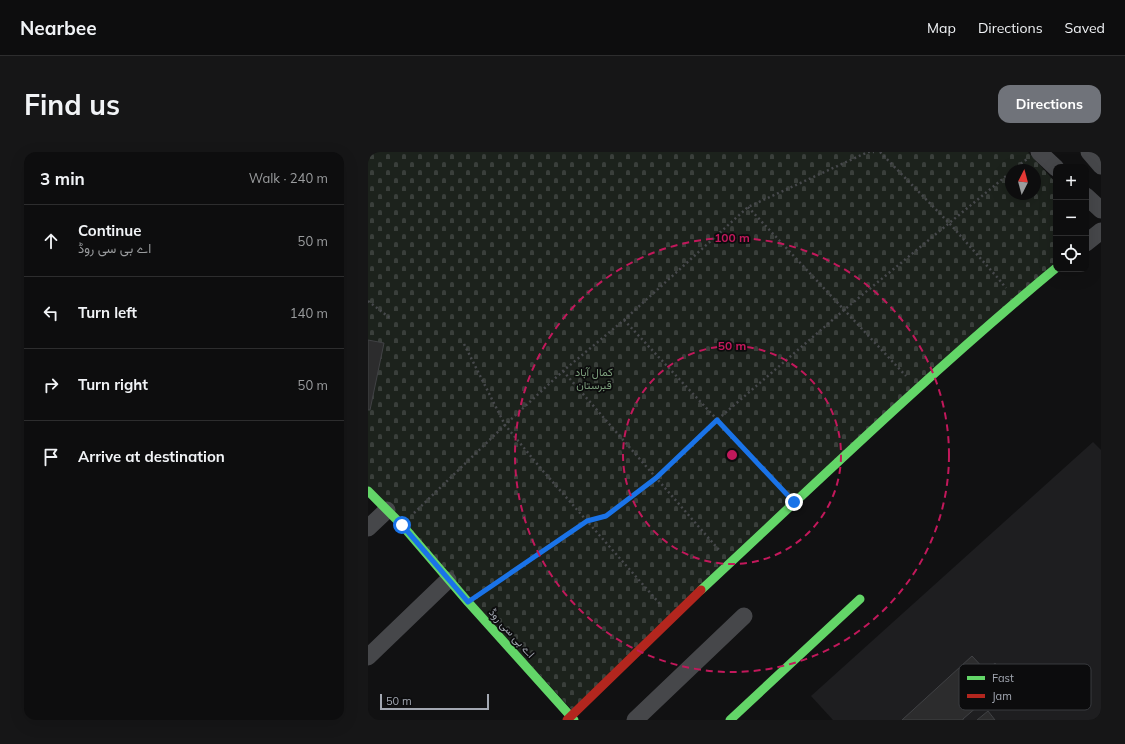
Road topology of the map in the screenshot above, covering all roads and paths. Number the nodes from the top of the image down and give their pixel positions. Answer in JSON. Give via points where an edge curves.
{"nodes":[{"id":1,"x":874,"y":152,"type":"edge"},
{"id":2,"x":880,"y":152,"type":"edge"},
{"id":3,"x":1089,"y":152,"type":"edge"},
{"id":4,"x":1035,"y":154,"type":"edge"},
{"id":5,"x":1021,"y":164,"type":"edge"},
{"id":6,"x":1053,"y":166,"type":"edge"},
{"id":7,"x":1101,"y":166,"type":"edge"},
{"id":8,"x":1005,"y":177,"type":"edge"},
{"id":9,"x":1089,"y":199,"type":"edge"},
{"id":10,"x":748,"y":206,"type":"junction"},
{"id":11,"x":1101,"y":210,"type":"edge"},
{"id":12,"x":950,"y":224,"type":"junction"},
{"id":13,"x":1101,"y":231,"type":"edge"},
{"id":14,"x":1089,"y":241,"type":"edge"},
{"id":15,"x":1053,"y":270,"type":"edge"},
{"id":16,"x":368,"y":301,"type":"edge"},
{"id":17,"x":1016,"y":301,"type":"junction"},
{"id":18,"x":844,"y":310,"type":"junction"},
{"id":19,"x":390,"y":318,"type":"dead end"},
{"id":20,"x":624,"y":320,"type":"junction"},
{"id":21,"x":464,"y":344,"type":"dead end"},
{"id":22,"x":563,"y":371,"type":"junction"},
{"id":23,"x":917,"y":388,"type":"junction"},
{"id":24,"x":717,"y":420,"type":"junction"},
{"id":25,"x":505,"y":425,"type":"junction"},
{"id":26,"x":656,"y":478,"type":"junction"},
{"id":27,"x":368,"y":490,"type":"edge"},
{"id":28,"x":794,"y":502,"type":"junction"},
{"id":29,"x":387,"y":510,"type":"junction"},
{"id":30,"x":587,"y":521,"type":"junction"},
{"id":31,"x":402,"y":525,"type":"junction"},
{"id":32,"x":368,"y":528,"type":"edge"},
{"id":33,"x":730,"y":562,"type":"junction"},
{"id":34,"x":448,"y":580,"type":"junction"},
{"id":35,"x":860,"y":599,"type":"dead end"},
{"id":36,"x":468,"y":602,"type":"junction"},
{"id":37,"x":744,"y":616,"type":"dead end"},
{"id":38,"x":672,"y":617,"type":"junction"},
{"id":39,"x":368,"y":657,"type":"edge"},
{"id":40,"x":570,"y":719,"type":"edge"},
{"id":41,"x":635,"y":720,"type":"edge"},
{"id":42,"x":730,"y":720,"type":"edge"}],
"edges":[{"from":1,"to":10,"type":"path","via":[[868,152]]},
{"from":2,"to":12,"type":"path"},
{"from":3,"to":7,"type":"street"},
{"from":4,"to":5,"type":"path"},
{"from":4,"to":6,"type":"street"},
{"from":8,"to":12,"type":"path"},
{"from":9,"to":11,"type":"street"},
{"from":10,"to":18,"type":"path"},
{"from":10,"to":20,"type":"path"},
{"from":12,"to":17,"type":"path"},
{"from":12,"to":18,"type":"path"},
{"from":13,"to":14,"type":"street"},
{"from":15,"to":17,"type":"street"},
{"from":16,"to":19,"type":"path"},
{"from":17,"to":23,"type":"street"},
{"from":18,"to":23,"type":"path"},
{"from":18,"to":24,"type":"path"},
{"from":20,"to":22,"type":"path"},
{"from":20,"to":24,"type":"path"},
{"from":21,"to":25,"type":"path"},
{"from":22,"to":25,"type":"path"},
{"from":22,"to":26,"type":"path"},
{"from":23,"to":28,"type":"street"},
{"from":24,"to":26,"type":"path"},
{"from":24,"to":28,"type":"path"},
{"from":25,"to":30,"type":"path"},
{"from":25,"to":31,"type":"path"},
{"from":26,"to":30,"type":"path","via":[[606,516]]},
{"from":26,"to":33,"type":"path"},
{"from":27,"to":29,"type":"street","name":"اے بی سی روڈ"},
{"from":28,"to":33,"type":"street"},
{"from":29,"to":31,"type":"street","name":"اے بی سی روڈ"},
{"from":29,"to":32,"type":"street"},
{"from":30,"to":36,"type":"path"},
{"from":30,"to":38,"type":"path"},
{"from":31,"to":34,"type":"street","name":"اے بی سی روڈ"},
{"from":33,"to":38,"type":"street"},
{"from":34,"to":36,"type":"street","name":"اے بی سی روڈ"},
{"from":34,"to":39,"type":"street"},
{"from":35,"to":42,"type":"street"},
{"from":36,"to":40,"type":"street","name":"اے بی سی روڈ"},
{"from":37,"to":41,"type":"street"},
{"from":38,"to":40,"type":"street"}]}
